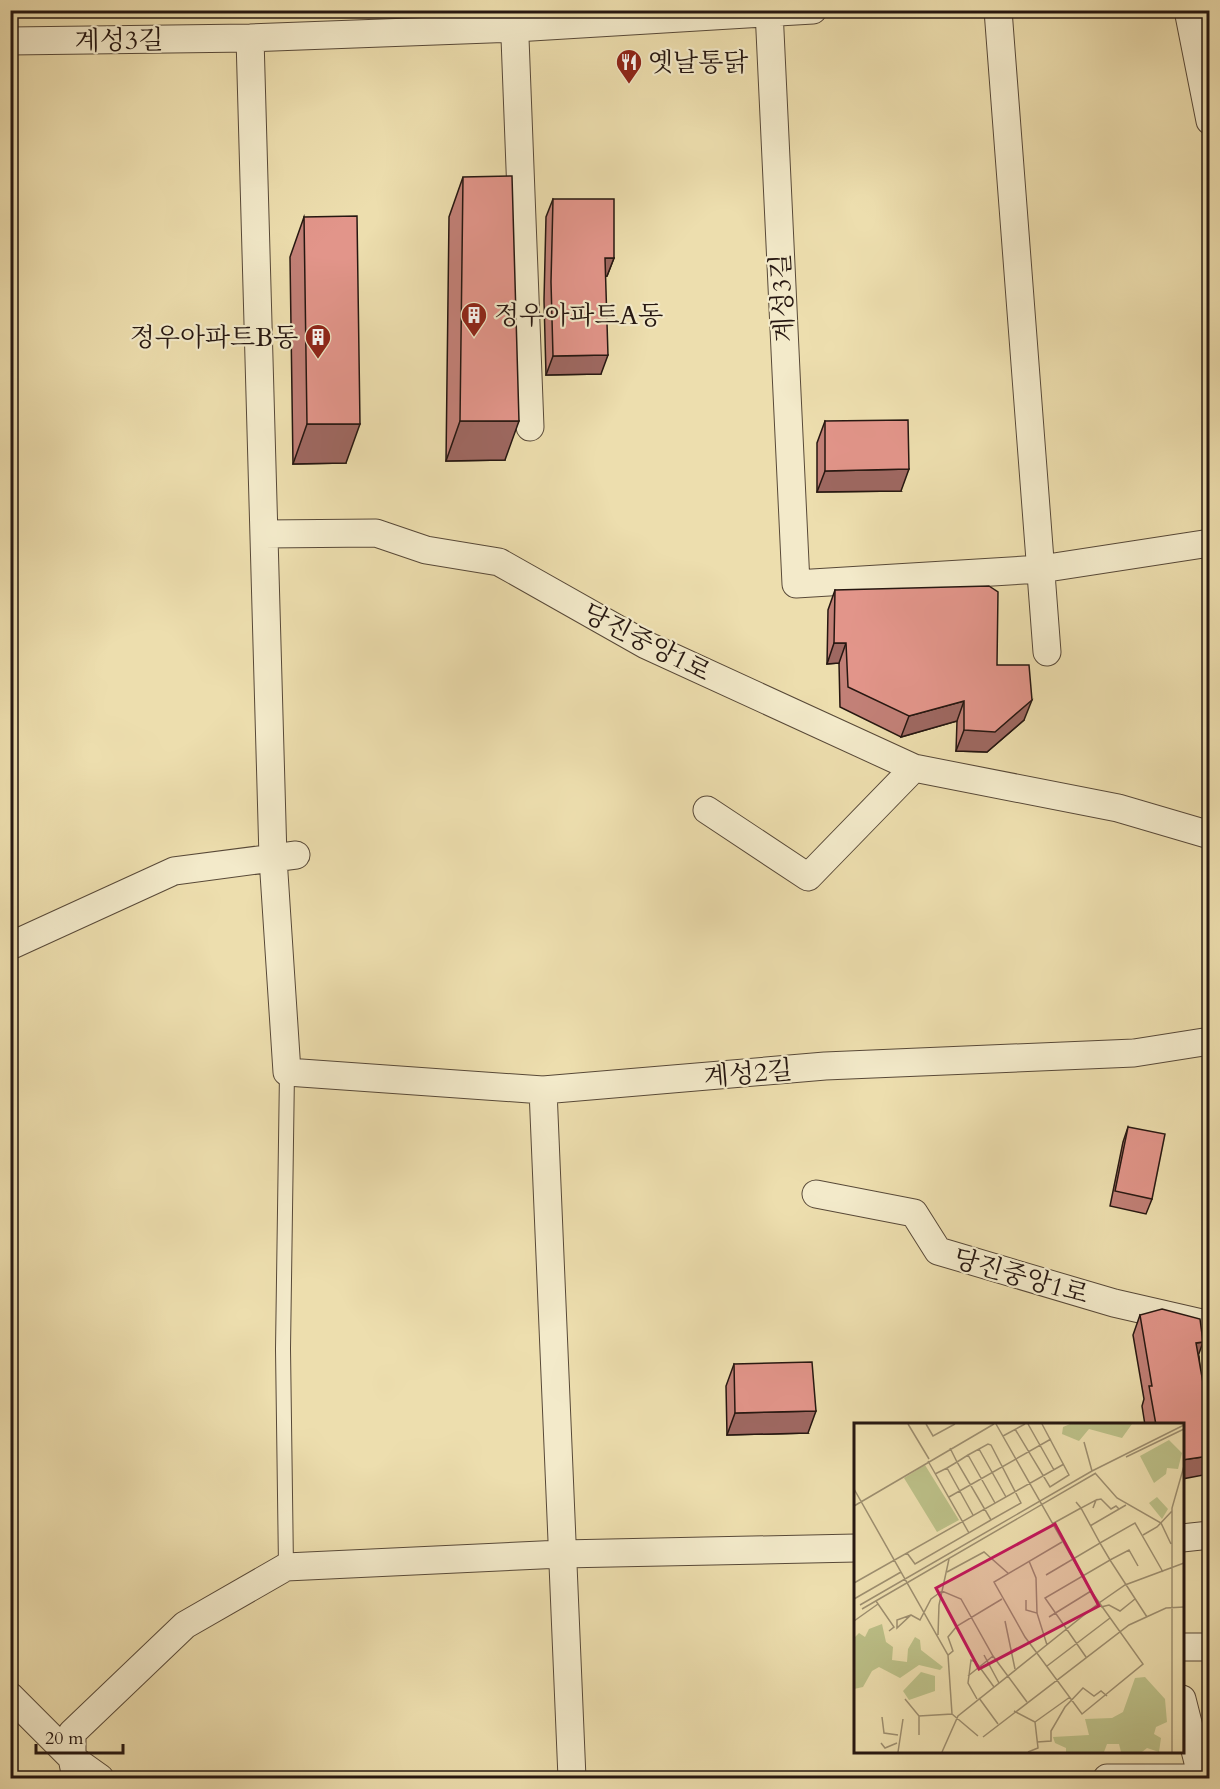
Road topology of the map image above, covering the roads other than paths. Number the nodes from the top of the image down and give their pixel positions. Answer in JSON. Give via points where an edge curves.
{"nodes":[{"id":1,"x":813,"y":10,"type":"edge"},
{"id":2,"x":998,"y":10,"type":"edge"},
{"id":3,"x":1188,"y":10,"type":"edge"},
{"id":4,"x":769,"y":12,"type":"edge"},
{"id":5,"x":514,"y":19,"type":"edge"},
{"id":6,"x":250,"y":38,"type":"junction"},
{"id":7,"x":10,"y":41,"type":"edge"},
{"id":8,"x":1209,"y":121,"type":"edge"},
{"id":9,"x":530,"y":427,"type":"dead end"},
{"id":10,"x":264,"y":534,"type":"junction"},
{"id":11,"x":1209,"y":543,"type":"edge"},
{"id":12,"x":1041,"y":569,"type":"junction"},
{"id":13,"x":1047,"y":652,"type":"dead end"},
{"id":14,"x":914,"y":768,"type":"junction"},
{"id":15,"x":707,"y":810,"type":"dead end"},
{"id":16,"x":1209,"y":835,"type":"edge"},
{"id":17,"x":285,"y":856,"type":"junction"},
{"id":18,"x":10,"y":946,"type":"edge"},
{"id":19,"x":1209,"y":1041,"type":"edge"},
{"id":20,"x":286,"y":1072,"type":"junction"},
{"id":21,"x":543,"y":1090,"type":"junction"},
{"id":22,"x":816,"y":1194,"type":"dead end"},
{"id":23,"x":1209,"y":1325,"type":"edge"},
{"id":24,"x":1209,"y":1535,"type":"edge"},
{"id":25,"x":1184,"y":1538,"type":"edge"},
{"id":26,"x":854,"y":1548,"type":"edge"},
{"id":27,"x":562,"y":1554,"type":"junction"},
{"id":28,"x":286,"y":1567,"type":"junction"},
{"id":29,"x":1184,"y":1647,"type":"edge"},
{"id":30,"x":1209,"y":1647,"type":"edge"},
{"id":31,"x":10,"y":1696,"type":"edge"},
{"id":32,"x":1184,"y":1706,"type":"edge"},
{"id":33,"x":74,"y":1768,"type":"edge"},
{"id":34,"x":1205,"y":1778,"type":"edge"},
{"id":35,"x":100,"y":1779,"type":"edge"},
{"id":36,"x":572,"y":1779,"type":"edge"},
{"id":37,"x":1107,"y":1779,"type":"edge"}],
"edges":[{"from":1,"to":4,"type":"street","name":"계성3길"},
{"from":2,"to":12,"type":"street"},
{"from":3,"to":8,"type":"street"},
{"from":4,"to":5,"type":"street","name":"계성3길"},
{"from":4,"to":12,"type":"street","name":"계성3길","via":[[796,584]]},
{"from":5,"to":6,"type":"street","name":"계성3길"},
{"from":5,"to":9,"type":"street"},
{"from":6,"to":7,"type":"street","name":"계성3길"},
{"from":6,"to":10,"type":"street"},
{"from":10,"to":14,"type":"street","name":"당진중앙1로","via":[[376,533],[426,550],[499,562],[646,645]]},
{"from":10,"to":17,"type":"street"},
{"from":11,"to":12,"type":"street"},
{"from":12,"to":13,"type":"street"},
{"from":14,"to":15,"type":"street","via":[[808,877]]},
{"from":14,"to":16,"type":"street","name":"당진중앙1로","via":[[1118,808]]},
{"from":17,"to":18,"type":"street","via":[[174,871]]},
{"from":17,"to":20,"type":"street"},
{"from":19,"to":21,"type":"street","name":"계성2길","via":[[1134,1053],[825,1066]]},
{"from":20,"to":21,"type":"street","name":"계성2길"},
{"from":20,"to":28,"type":"lane"},
{"from":21,"to":27,"type":"street"},
{"from":22,"to":23,"type":"street","name":"당진중앙1로","via":[[914,1214],[938,1251],[1114,1303]]},
{"from":24,"to":25,"type":"street"},
{"from":26,"to":27,"type":"street"},
{"from":27,"to":28,"type":"street"},
{"from":27,"to":36,"type":"street"},
{"from":28,"to":33,"type":"street","via":[[185,1625],[72,1733]]},
{"from":29,"to":30,"type":"street"},
{"from":31,"to":33,"type":"street"},
{"from":32,"to":34,"type":"street"},
{"from":33,"to":35,"type":"street"},
{"from":34,"to":37,"type":"street"}]}
